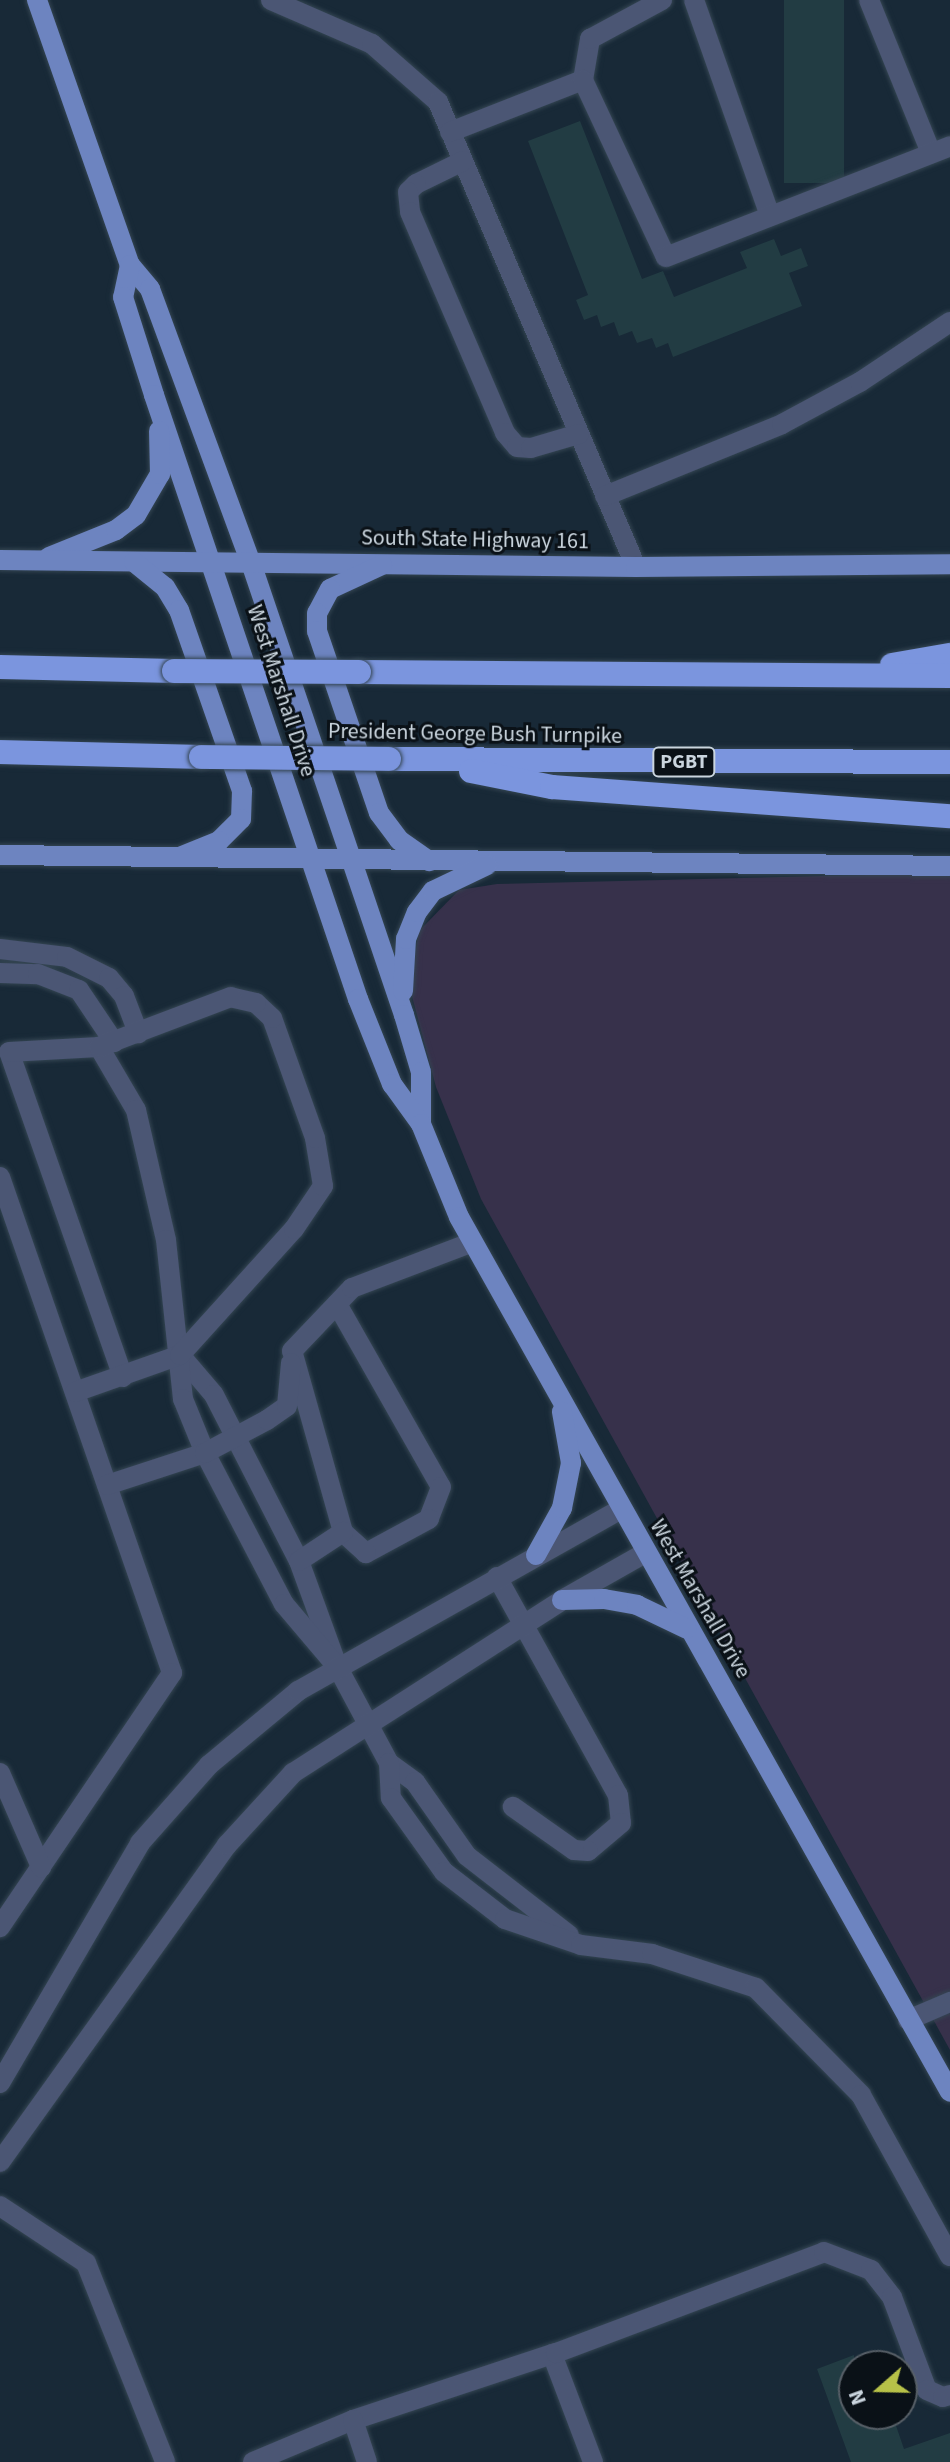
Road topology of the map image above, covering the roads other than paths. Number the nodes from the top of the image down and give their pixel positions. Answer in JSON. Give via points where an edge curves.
{"nodes":[{"id":1,"x":37,"y":0,"type":"edge"},
{"id":2,"x":271,"y":0,"type":"edge"},
{"id":3,"x":662,"y":0,"type":"edge"},
{"id":4,"x":694,"y":0,"type":"edge"},
{"id":5,"x":869,"y":0,"type":"edge"},
{"id":6,"x":583,"y":80,"type":"junction"},
{"id":7,"x":450,"y":132,"type":"junction"},
{"id":8,"x":940,"y":150,"type":"edge"},
{"id":9,"x":463,"y":161,"type":"junction"},
{"id":10,"x":770,"y":216,"type":"junction"},
{"id":11,"x":130,"y":265,"type":"junction"},
{"id":12,"x":950,"y":322,"type":"edge"},
{"id":13,"x":154,"y":395,"type":"junction"},
{"id":14,"x":579,"y":434,"type":"junction"},
{"id":15,"x":605,"y":496,"type":"junction"},
{"id":16,"x":0,"y":560,"type":"edge"},
{"id":17,"x":40,"y":560,"type":"junction"},
{"id":18,"x":389,"y":561,"type":"junction"},
{"id":19,"x":134,"y":562,"type":"junction"},
{"id":20,"x":213,"y":563,"type":"junction"},
{"id":21,"x":251,"y":563,"type":"junction"},
{"id":22,"x":950,"y":564,"type":"edge"},
{"id":23,"x":636,"y":567,"type":"junction"},
{"id":24,"x":950,"y":655,"type":"edge"},
{"id":25,"x":0,"y":667,"type":"edge"},
{"id":26,"x":827,"y":676,"type":"junction"},
{"id":27,"x":950,"y":676,"type":"edge"},
{"id":28,"x":0,"y":752,"type":"edge"},
{"id":29,"x":417,"y":760,"type":"junction"},
{"id":30,"x":950,"y":762,"type":"edge"},
{"id":31,"x":950,"y":816,"type":"edge"},
{"id":32,"x":0,"y":855,"type":"edge"},
{"id":33,"x":175,"y":859,"type":"junction"},
{"id":34,"x":352,"y":861,"type":"junction"},
{"id":35,"x":429,"y":861,"type":"junction"},
{"id":36,"x":495,"y":861,"type":"junction"},
{"id":37,"x":312,"y":862,"type":"junction"},
{"id":38,"x":950,"y":866,"type":"edge"},
{"id":39,"x":0,"y":949,"type":"edge"},
{"id":40,"x":0,"y":973,"type":"edge"},
{"id":41,"x":404,"y":1015,"type":"junction"},
{"id":42,"x":138,"y":1033,"type":"junction"},
{"id":43,"x":107,"y":1044,"type":"junction"},
{"id":44,"x":5,"y":1053,"type":"edge"},
{"id":45,"x":421,"y":1124,"type":"junction"},
{"id":46,"x":0,"y":1177,"type":"edge"},
{"id":47,"x":473,"y":1242,"type":"junction"},
{"id":48,"x":337,"y":1304,"type":"junction"},
{"id":49,"x":292,"y":1351,"type":"junction"},
{"id":50,"x":180,"y":1355,"type":"junction"},
{"id":51,"x":123,"y":1377,"type":"junction"},
{"id":52,"x":75,"y":1392,"type":"junction"},
{"id":53,"x":560,"y":1396,"type":"junction"},
{"id":54,"x":234,"y":1441,"type":"junction"},
{"id":55,"x":205,"y":1453,"type":"junction"},
{"id":56,"x":107,"y":1485,"type":"junction"},
{"id":57,"x":621,"y":1509,"type":"junction"},
{"id":58,"x":343,"y":1532,"type":"junction"},
{"id":59,"x":645,"y":1553,"type":"junction"},
{"id":60,"x":536,"y":1555,"type":"junction"},
{"id":61,"x":299,"y":1561,"type":"junction"},
{"id":62,"x":497,"y":1577,"type":"junction"},
{"id":63,"x":562,"y":1600,"type":"junction"},
{"id":64,"x":524,"y":1624,"type":"junction"},
{"id":65,"x":694,"y":1634,"type":"junction"},
{"id":66,"x":338,"y":1668,"type":"junction"},
{"id":67,"x":367,"y":1724,"type":"junction"},
{"id":68,"x":389,"y":1763,"type":"junction"},
{"id":69,"x":0,"y":1773,"type":"edge"},
{"id":70,"x":513,"y":1807,"type":"dead end"},
{"id":71,"x":41,"y":1867,"type":"junction"},
{"id":72,"x":0,"y":1927,"type":"edge"},
{"id":73,"x":581,"y":1945,"type":"junction"},
{"id":74,"x":950,"y":2002,"type":"edge"},
{"id":75,"x":908,"y":2020,"type":"junction"},
{"id":76,"x":0,"y":2083,"type":"edge"},
{"id":77,"x":950,"y":2092,"type":"edge"},
{"id":78,"x":0,"y":2162,"type":"edge"},
{"id":79,"x":0,"y":2206,"type":"edge"},
{"id":80,"x":950,"y":2256,"type":"edge"},
{"id":81,"x":552,"y":2354,"type":"junction"},
{"id":82,"x":950,"y":2395,"type":"edge"},
{"id":83,"x":353,"y":2420,"type":"junction"},
{"id":84,"x":165,"y":2462,"type":"edge"},
{"id":85,"x":253,"y":2462,"type":"edge"},
{"id":86,"x":367,"y":2462,"type":"edge"},
{"id":87,"x":593,"y":2462,"type":"edge"}],
"edges":[{"from":1,"to":11,"type":"main road","name":"West Marshall Drive"},
{"from":2,"to":7,"type":"lane","via":[[372,44],[438,102]]},
{"from":3,"to":6,"type":"lane","via":[[590,39]]},
{"from":4,"to":10,"type":"lane"},
{"from":5,"to":8,"type":"lane"},
{"from":6,"to":7,"type":"lane"},
{"from":6,"to":10,"type":"lane","via":[[666,257]]},
{"from":7,"to":9,"type":"lane"},
{"from":8,"to":10,"type":"lane"},
{"from":9,"to":14,"type":"lane"},
{"from":9,"to":14,"type":"lane","via":[[416,184],[408,192],[410,212],[505,433],[517,447],[531,448]]},
{"from":11,"to":13,"type":"main road","name":"West Marshall Drive","via":[[123,297]]},
{"from":11,"to":21,"type":"main road","name":"West Marshall Drive","via":[[150,289]]},
{"from":12,"to":15,"type":"lane","via":[[860,382],[782,424]]},
{"from":13,"to":17,"type":"main road","via":[[160,474],[140,509],[116,530]]},
{"from":13,"to":20,"type":"main road","name":"West Marshall Drive"},
{"from":14,"to":15,"type":"lane"},
{"from":15,"to":23,"type":"lane"},
{"from":16,"to":17,"type":"main road","name":"South State Highway 161"},
{"from":17,"to":19,"type":"main road","name":"South State Highway 161"},
{"from":18,"to":21,"type":"main road","name":"South State Highway 161"},
{"from":18,"to":23,"type":"main road","name":"South State Highway 161"},
{"from":18,"to":35,"type":"main road","via":[[330,589],[317,613],[317,631],[379,813],[399,840]]},
{"from":19,"to":20,"type":"main road","name":"South State Highway 161"},
{"from":19,"to":33,"type":"main road","via":[[165,587],[179,610],[242,791],[241,819],[219,841]]},
{"from":20,"to":21,"type":"main road","name":"South State Highway 161"},
{"from":20,"to":37,"type":"main road","name":"West Marshall Drive"},
{"from":21,"to":34,"type":"main road","name":"West Marshall Drive"},
{"from":22,"to":23,"type":"main road","name":"South State Highway 161"},
{"from":24,"to":26,"type":"highway"},
{"from":25,"to":26,"type":"highway","bridge":true},
{"from":26,"to":27,"type":"highway"},
{"from":28,"to":29,"type":"highway","name":"President George Bush Turnpike","number":"PGBT","bridge":true},
{"from":29,"to":30,"type":"highway","name":"President George Bush Turnpike","number":"PGBT"},
{"from":29,"to":31,"type":"highway","via":[[552,787]]},
{"from":32,"to":33,"type":"main road"},
{"from":33,"to":37,"type":"main road"},
{"from":34,"to":35,"type":"main road"},
{"from":34,"to":37,"type":"main road"},
{"from":34,"to":41,"type":"main road","name":"West Marshall Drive"},
{"from":35,"to":36,"type":"main road"},
{"from":36,"to":38,"type":"main road"},
{"from":36,"to":41,"type":"main road","via":[[433,891],[417,912],[401,969]]},
{"from":37,"to":45,"type":"main road","name":"West Marshall Drive","via":[[392,1084]]},
{"from":39,"to":42,"type":"lane","via":[[67,957],[109,978],[124,996]]},
{"from":40,"to":43,"type":"lane","via":[[38,974],[79,990]]},
{"from":41,"to":45,"type":"main road","name":"West Marshall Drive","via":[[421,1072]]},
{"from":42,"to":43,"type":"lane"},
{"from":42,"to":50,"type":"lane","via":[[231,997],[256,1003],[272,1018],[315,1138],[323,1186],[294,1229]]},
{"from":43,"to":44,"type":"lane"},
{"from":43,"to":50,"type":"lane","via":[[136,1110],[166,1240]]},
{"from":44,"to":51,"type":"lane"},
{"from":45,"to":47,"type":"main road","name":"West Marshall Drive"},
{"from":46,"to":52,"type":"lane"},
{"from":47,"to":48,"type":"lane","via":[[352,1288]]},
{"from":47,"to":53,"type":"main road","name":"West Marshall Drive"},
{"from":48,"to":49,"type":"lane"},
{"from":48,"to":58,"type":"lane","via":[[441,1487],[429,1519],[366,1553]]},
{"from":49,"to":54,"type":"lane","via":[[287,1406]]},
{"from":49,"to":58,"type":"lane"},
{"from":50,"to":51,"type":"lane"},
{"from":50,"to":54,"type":"lane","via":[[214,1395]]},
{"from":50,"to":55,"type":"lane","via":[[183,1399]]},
{"from":51,"to":52,"type":"lane"},
{"from":52,"to":56,"type":"lane"},
{"from":53,"to":57,"type":"main road","name":"West Marshall Drive"},
{"from":53,"to":60,"type":"main road","via":[[571,1463],[562,1508]]},
{"from":54,"to":55,"type":"lane"},
{"from":54,"to":61,"type":"lane"},
{"from":55,"to":56,"type":"lane"},
{"from":55,"to":66,"type":"lane","via":[[284,1604]]},
{"from":56,"to":71,"type":"lane","via":[[172,1673]]},
{"from":57,"to":59,"type":"main road","name":"West Marshall Drive"},
{"from":57,"to":60,"type":"lane"},
{"from":58,"to":61,"type":"lane"},
{"from":59,"to":63,"type":"lane"},
{"from":59,"to":65,"type":"main road","name":"West Marshall Drive"},
{"from":60,"to":62,"type":"lane"},
{"from":61,"to":66,"type":"lane"},
{"from":62,"to":64,"type":"lane"},
{"from":62,"to":66,"type":"lane"},
{"from":63,"to":64,"type":"lane"},
{"from":63,"to":65,"type":"main road","via":[[637,1605]]},
{"from":64,"to":67,"type":"lane"},
{"from":64,"to":70,"type":"lane","via":[[618,1795],[621,1823],[588,1851],[574,1850]]},
{"from":65,"to":75,"type":"main road","name":"West Marshall Drive"},
{"from":66,"to":67,"type":"lane"},
{"from":66,"to":76,"type":"lane","via":[[298,1691],[209,1765],[140,1843]]},
{"from":67,"to":68,"type":"lane"},
{"from":67,"to":78,"type":"lane","via":[[293,1773],[227,1845]]},
{"from":68,"to":73,"type":"lane","via":[[415,1782],[467,1856]]},
{"from":68,"to":73,"type":"lane","via":[[391,1798],[444,1872],[505,1919]]},
{"from":69,"to":71,"type":"lane"},
{"from":71,"to":72,"type":"lane"},
{"from":73,"to":80,"type":"lane","via":[[652,1954],[756,1988],[861,2095]]},
{"from":74,"to":75,"type":"lane"},
{"from":75,"to":77,"type":"main road","name":"West Marshall Drive"},
{"from":79,"to":84,"type":"lane","via":[[86,2263]]},
{"from":81,"to":82,"type":"lane","via":[[824,2252],[871,2270],[892,2297],[927,2390]]},
{"from":81,"to":83,"type":"lane"},
{"from":81,"to":87,"type":"lane"},
{"from":83,"to":85,"type":"lane"},
{"from":83,"to":86,"type":"lane"}]}
